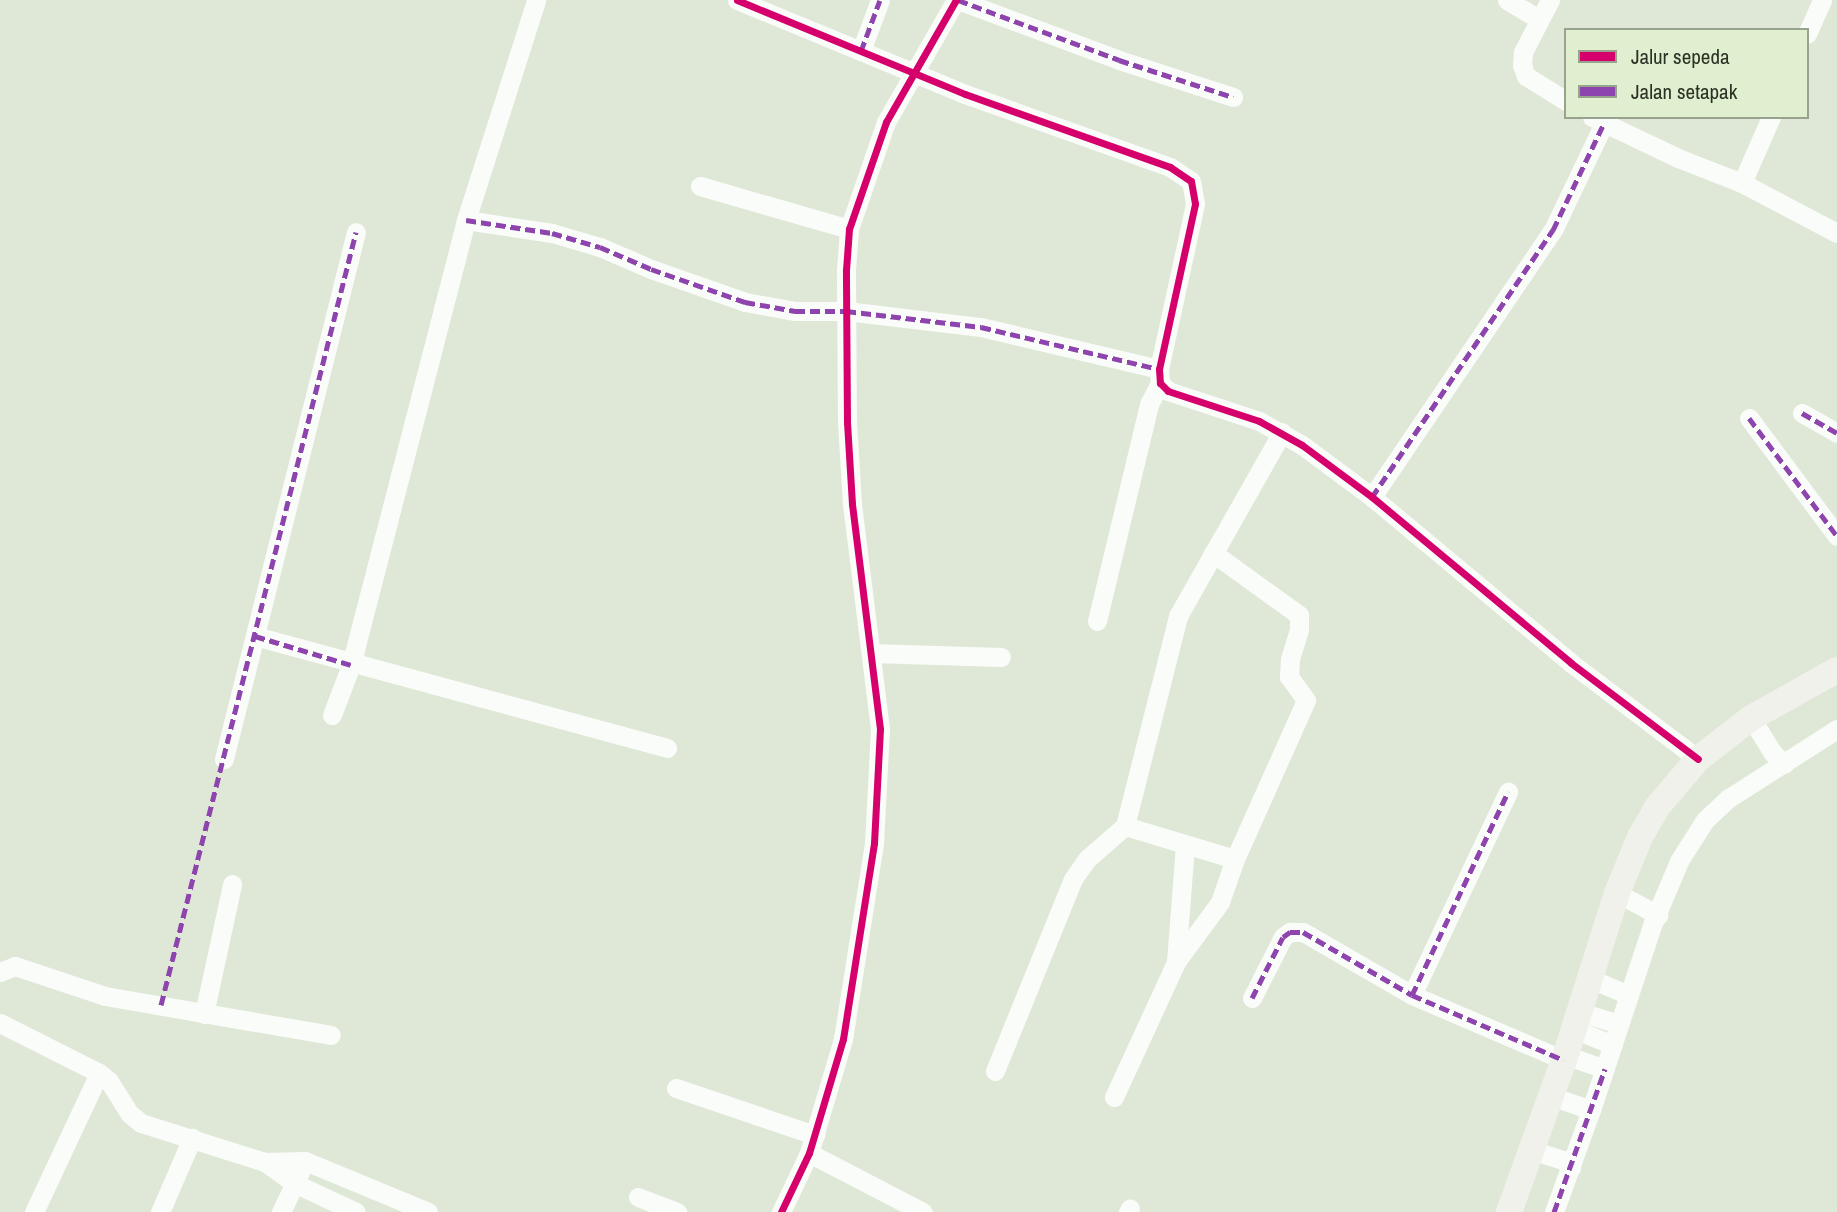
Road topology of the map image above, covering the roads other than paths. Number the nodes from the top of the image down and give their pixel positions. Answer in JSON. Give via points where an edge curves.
{"nodes":[{"id":1,"x":536,"y":0,"type":"edge"},
{"id":2,"x":737,"y":0,"type":"edge"},
{"id":3,"x":880,"y":0,"type":"edge"},
{"id":4,"x":957,"y":0,"type":"edge"},
{"id":5,"x":1507,"y":0,"type":"edge"},
{"id":6,"x":1550,"y":0,"type":"edge"},
{"id":7,"x":1822,"y":0,"type":"edge"},
{"id":8,"x":1539,"y":19,"type":"junction"},
{"id":9,"x":1809,"y":29,"type":"edge"},
{"id":10,"x":861,"y":51,"type":"junction"},
{"id":11,"x":915,"y":73,"type":"junction"},
{"id":12,"x":1233,"y":97,"type":"dead end"},
{"id":13,"x":1564,"y":100,"type":"edge"},
{"id":14,"x":1770,"y":119,"type":"edge"},
{"id":15,"x":1598,"y":121,"type":"edge"},
{"id":16,"x":1742,"y":183,"type":"junction"},
{"id":17,"x":700,"y":186,"type":"dead end"},
{"id":18,"x":466,"y":220,"type":"junction"},
{"id":19,"x":849,"y":229,"type":"junction"},
{"id":20,"x":356,"y":232,"type":"dead end"},
{"id":21,"x":1837,"y":233,"type":"edge"},
{"id":22,"x":846,"y":311,"type":"junction"},
{"id":23,"x":1160,"y":376,"type":"junction"},
{"id":24,"x":1802,"y":413,"type":"dead end"},
{"id":25,"x":1749,"y":418,"type":"dead end"},
{"id":26,"x":1282,"y":432,"type":"junction"},
{"id":27,"x":1837,"y":433,"type":"edge"},
{"id":28,"x":1372,"y":497,"type":"junction"},
{"id":29,"x":1837,"y":537,"type":"edge"},
{"id":30,"x":1213,"y":553,"type":"junction"},
{"id":31,"x":1097,"y":621,"type":"dead end"},
{"id":32,"x":255,"y":636,"type":"junction"},
{"id":33,"x":872,"y":653,"type":"junction"},
{"id":34,"x":1001,"y":657,"type":"dead end"},
{"id":35,"x":351,"y":665,"type":"junction"},
{"id":36,"x":1837,"y":670,"type":"edge"},
{"id":37,"x":332,"y":715,"type":"dead end"},
{"id":38,"x":1754,"y":724,"type":"junction"},
{"id":39,"x":1837,"y":729,"type":"edge"},
{"id":40,"x":667,"y":748,"type":"dead end"},
{"id":41,"x":1778,"y":758,"type":"junction"},
{"id":42,"x":224,"y":759,"type":"dead end"},
{"id":43,"x":1698,"y":759,"type":"junction"},
{"id":44,"x":1508,"y":792,"type":"dead end"},
{"id":45,"x":1125,"y":827,"type":"junction"},
{"id":46,"x":1185,"y":844,"type":"junction"},
{"id":47,"x":1235,"y":859,"type":"junction"},
{"id":48,"x":232,"y":884,"type":"dead end"},
{"id":49,"x":1622,"y":896,"type":"junction"},
{"id":50,"x":1655,"y":913,"type":"junction"},
{"id":51,"x":1176,"y":962,"type":"junction"},
{"id":52,"x":0,"y":972,"type":"edge"},
{"id":53,"x":1611,"y":987,"type":"junction"},
{"id":54,"x":1412,"y":995,"type":"junction"},
{"id":55,"x":1252,"y":998,"type":"dead end"},
{"id":56,"x":204,"y":1014,"type":"junction"},
{"id":57,"x":1582,"y":1022,"type":"junction"},
{"id":58,"x":1614,"y":1022,"type":"junction"},
{"id":59,"x":0,"y":1023,"type":"edge"},
{"id":60,"x":331,"y":1035,"type":"dead end"},
{"id":61,"x":1608,"y":1043,"type":"junction"},
{"id":62,"x":1582,"y":1062,"type":"junction"},
{"id":63,"x":995,"y":1071,"type":"dead end"},
{"id":64,"x":99,"y":1073,"type":"junction"},
{"id":65,"x":676,"y":1088,"type":"dead end"},
{"id":66,"x":1114,"y":1097,"type":"dead end"},
{"id":67,"x":1557,"y":1098,"type":"junction"},
{"id":68,"x":1587,"y":1109,"type":"junction"},
{"id":69,"x":192,"y":1138,"type":"junction"},
{"id":70,"x":812,"y":1144,"type":"junction"},
{"id":71,"x":1553,"y":1157,"type":"junction"},
{"id":72,"x":305,"y":1161,"type":"junction"},
{"id":73,"x":265,"y":1162,"type":"junction"},
{"id":74,"x":295,"y":1183,"type":"junction"},
{"id":75,"x":638,"y":1197,"type":"dead end"},
{"id":76,"x":34,"y":1212,"type":"edge"},
{"id":77,"x":160,"y":1212,"type":"edge"},
{"id":78,"x":281,"y":1212,"type":"edge"},
{"id":79,"x":356,"y":1212,"type":"edge"},
{"id":80,"x":428,"y":1212,"type":"edge"},
{"id":81,"x":677,"y":1212,"type":"edge"},
{"id":82,"x":780,"y":1212,"type":"edge"},
{"id":83,"x":923,"y":1212,"type":"edge"},
{"id":84,"x":1509,"y":1212,"type":"edge"},
{"id":85,"x":1554,"y":1212,"type":"edge"}],
"edges":[{"from":1,"to":18,"type":"street"},
{"from":2,"to":10,"type":"street"},
{"from":3,"to":10,"type":"street"},
{"from":4,"to":11,"type":"street"},
{"from":4,"to":12,"type":"street"},
{"from":5,"to":8,"type":"street"},
{"from":6,"to":8,"type":"street"},
{"from":7,"to":9,"type":"street"},
{"from":8,"to":13,"type":"street","via":[[1523,52],[1526,76]]},
{"from":10,"to":11,"type":"street"},
{"from":11,"to":19,"type":"street","via":[[886,122]]},
{"from":11,"to":23,"type":"street","via":[[1170,167],[1191,181],[1195,204]]},
{"from":14,"to":16,"type":"street"},
{"from":15,"to":16,"type":"street"},
{"from":15,"to":28,"type":"street","via":[[1553,230]]},
{"from":16,"to":21,"type":"street"},
{"from":17,"to":19,"type":"street"},
{"from":18,"to":22,"type":"street","via":[[552,233],[600,247],[745,302],[795,311]]},
{"from":18,"to":35,"type":"street"},
{"from":19,"to":22,"type":"street"},
{"from":20,"to":32,"type":"street"},
{"from":22,"to":23,"type":"street","via":[[981,327]]},
{"from":22,"to":33,"type":"street","via":[[852,504]]},
{"from":23,"to":26,"type":"street","via":[[1168,391]]},
{"from":23,"to":31,"type":"street","via":[[1149,404]]},
{"from":24,"to":27,"type":"street"},
{"from":25,"to":29,"type":"street"},
{"from":26,"to":28,"type":"street"},
{"from":26,"to":30,"type":"street"},
{"from":28,"to":43,"type":"street","via":[[1571,663]]},
{"from":30,"to":45,"type":"street","via":[[1178,616]]},
{"from":30,"to":47,"type":"street","via":[[1299,615],[1289,677],[1306,700]]},
{"from":32,"to":35,"type":"street"},
{"from":32,"to":42,"type":"street"},
{"from":33,"to":34,"type":"street"},
{"from":33,"to":70,"type":"street","via":[[880,729],[874,843],[844,1039]]},
{"from":35,"to":37,"type":"street"},
{"from":35,"to":40,"type":"street"},
{"from":36,"to":38,"type":"street"},
{"from":38,"to":41,"type":"street"},
{"from":38,"to":43,"type":"street"},
{"from":39,"to":41,"type":"street"},
{"from":41,"to":50,"type":"street","via":[[1705,820]]},
{"from":43,"to":49,"type":"street","via":[[1658,806],[1640,837]]},
{"from":44,"to":54,"type":"street"},
{"from":45,"to":46,"type":"street"},
{"from":45,"to":63,"type":"street","via":[[1087,859],[1073,879]]},
{"from":46,"to":47,"type":"street"},
{"from":46,"to":51,"type":"street"},
{"from":47,"to":51,"type":"street","via":[[1220,902]]},
{"from":48,"to":56,"type":"street"},
{"from":49,"to":50,"type":"street"},
{"from":49,"to":53,"type":"street"},
{"from":50,"to":53,"type":"street"},
{"from":51,"to":66,"type":"street"},
{"from":52,"to":56,"type":"street","via":[[15,966],[95,993]]},
{"from":53,"to":57,"type":"street"},
{"from":53,"to":58,"type":"street"},
{"from":54,"to":55,"type":"street","via":[[1303,932],[1290,932],[1283,937]]},
{"from":54,"to":62,"type":"street"},
{"from":56,"to":60,"type":"street"},
{"from":57,"to":58,"type":"street"},
{"from":57,"to":61,"type":"street"},
{"from":57,"to":62,"type":"street"},
{"from":58,"to":61,"type":"street"},
{"from":59,"to":64,"type":"street"},
{"from":61,"to":62,"type":"street"},
{"from":62,"to":67,"type":"street"},
{"from":62,"to":68,"type":"street"},
{"from":64,"to":69,"type":"street","via":[[141,1123]]},
{"from":64,"to":76,"type":"street"},
{"from":65,"to":70,"type":"street"},
{"from":67,"to":68,"type":"street"},
{"from":67,"to":71,"type":"street"},
{"from":68,"to":71,"type":"street"},
{"from":69,"to":73,"type":"street"},
{"from":69,"to":77,"type":"street"},
{"from":70,"to":82,"type":"street"},
{"from":70,"to":83,"type":"street"},
{"from":71,"to":84,"type":"street"},
{"from":71,"to":85,"type":"street"},
{"from":72,"to":73,"type":"street"},
{"from":72,"to":74,"type":"street"},
{"from":72,"to":80,"type":"street"},
{"from":73,"to":74,"type":"street"},
{"from":74,"to":78,"type":"street"},
{"from":74,"to":79,"type":"street"},
{"from":75,"to":81,"type":"street"}]}
